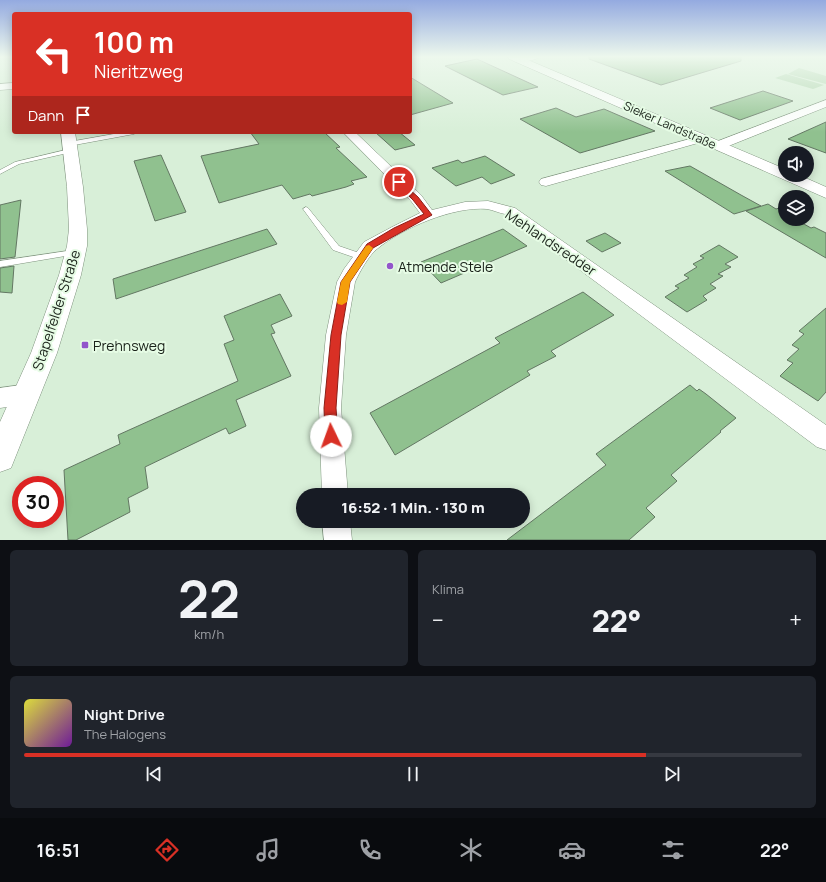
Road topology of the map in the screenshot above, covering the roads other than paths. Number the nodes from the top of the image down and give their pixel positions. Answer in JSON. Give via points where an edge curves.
{"nodes":[{"id":1,"x":571,"y":82,"type":"edge"},
{"id":2,"x":12,"y":86,"type":"edge"},
{"id":3,"x":0,"y":87,"type":"edge"},
{"id":4,"x":826,"y":103,"type":"edge"},
{"id":5,"x":122,"y":134,"type":"edge"},
{"id":6,"x":351,"y":134,"type":"edge"},
{"id":7,"x":700,"y":139,"type":"junction"},
{"id":8,"x":69,"y":143,"type":"edge"},
{"id":9,"x":717,"y":146,"type":"junction"},
{"id":10,"x":0,"y":172,"type":"edge"},
{"id":11,"x":546,"y":182,"type":"dead end"},
{"id":12,"x":826,"y":193,"type":"edge"},
{"id":13,"x":306,"y":209,"type":"dead end"},
{"id":14,"x":428,"y":215,"type":"junction"},
{"id":15,"x":75,"y":252,"type":"junction"},
{"id":16,"x":362,"y":258,"type":"junction"},
{"id":17,"x":0,"y":264,"type":"edge"},
{"id":18,"x":28,"y":394,"type":"junction"},
{"id":19,"x":0,"y":398,"type":"edge"},
{"id":20,"x":826,"y":439,"type":"edge"},
{"id":21,"x":0,"y":457,"type":"edge"},
{"id":22,"x":335,"y":488,"type":"edge"},
{"id":23,"x":337,"y":528,"type":"edge"},
{"id":24,"x":338,"y":540,"type":"edge"}],
"edges":[{"from":1,"to":7,"type":"main road","name":"Sieker Landstraße"},
{"from":2,"to":3,"type":"street"},
{"from":4,"to":9,"type":"street"},
{"from":5,"to":8,"type":"lane"},
{"from":6,"to":14,"type":"street","via":[[416,198]]},
{"from":7,"to":9,"type":"main road","name":"Sieker Landstraße"},
{"from":7,"to":11,"type":"street"},
{"from":8,"to":10,"type":"lane"},
{"from":8,"to":15,"type":"street","name":"Stapelfelder Straße","via":[[78,229]]},
{"from":9,"to":12,"type":"main road","name":"Sieker Landstraße"},
{"from":13,"to":16,"type":"lane","via":[[336,248]]},
{"from":14,"to":16,"type":"street","name":"Mehlandsredder","via":[[370,246]]},
{"from":14,"to":20,"type":"street","name":"Mehlandsredder","via":[[472,205],[488,205],[510,211]]},
{"from":15,"to":17,"type":"lane"},
{"from":15,"to":18,"type":"street","name":"Stapelfelder Straße","via":[[70,275]]},
{"from":16,"to":22,"type":"street","name":"Mehlandsredder","via":[[346,282],[336,335],[330,408]]},
{"from":18,"to":19,"type":"street"},
{"from":18,"to":21,"type":"street","name":"Stapelfelder Straße"},
{"from":23,"to":24,"type":"street"}]}
